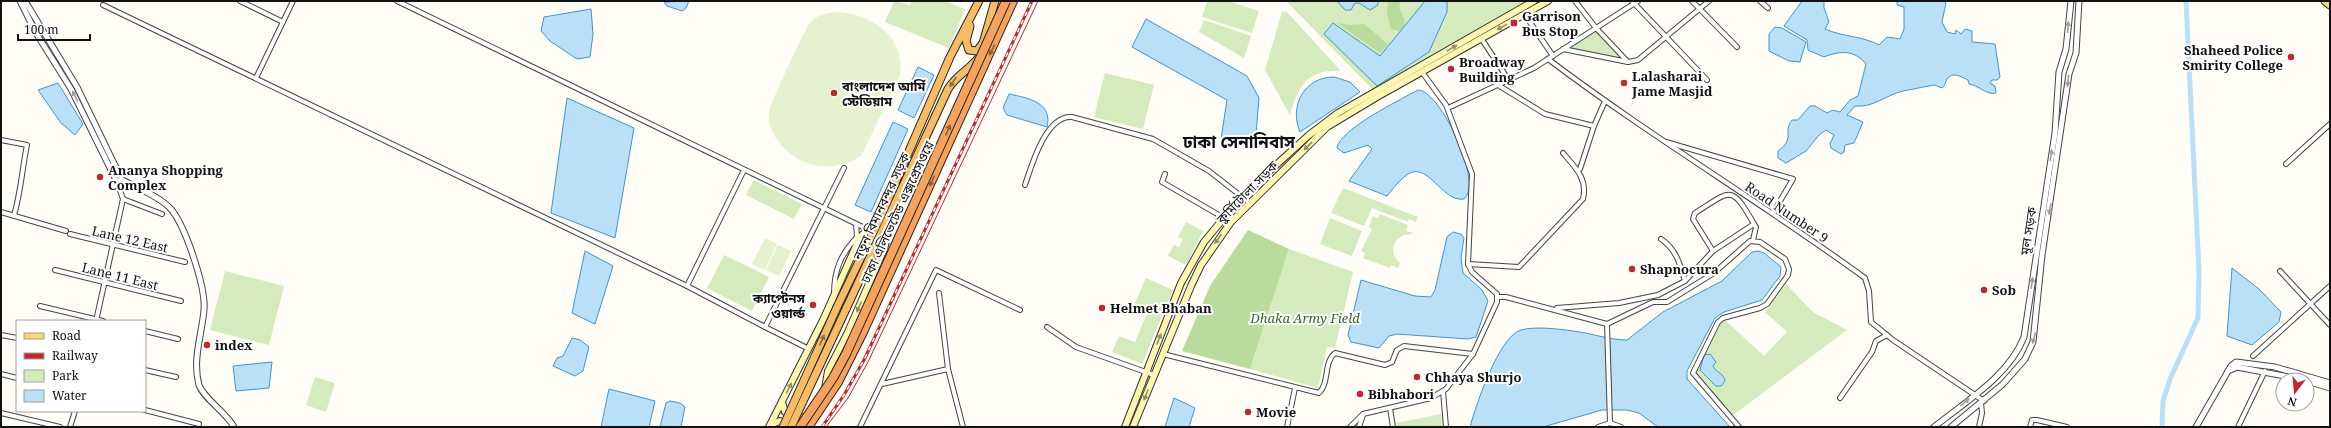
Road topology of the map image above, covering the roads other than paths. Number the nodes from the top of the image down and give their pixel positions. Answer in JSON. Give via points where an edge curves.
{"nodes":[{"id":1,"x":20,"y":1,"type":"edge"},
{"id":2,"x":25,"y":1,"type":"edge"},
{"id":3,"x":240,"y":1,"type":"edge"},
{"id":4,"x":293,"y":1,"type":"edge"},
{"id":5,"x":396,"y":1,"type":"edge"},
{"id":6,"x":979,"y":1,"type":"edge"},
{"id":7,"x":995,"y":1,"type":"edge"},
{"id":8,"x":1006,"y":1,"type":"edge"},
{"id":9,"x":1013,"y":1,"type":"edge"},
{"id":10,"x":1019,"y":1,"type":"edge"},
{"id":11,"x":1534,"y":1,"type":"edge"},
{"id":12,"x":1548,"y":1,"type":"edge"},
{"id":13,"x":1575,"y":1,"type":"edge"},
{"id":14,"x":1692,"y":1,"type":"edge"},
{"id":15,"x":1709,"y":1,"type":"edge"},
{"id":16,"x":1760,"y":1,"type":"edge"},
{"id":17,"x":2071,"y":1,"type":"edge"},
{"id":18,"x":2079,"y":1,"type":"edge"},
{"id":19,"x":2325,"y":1,"type":"edge"},
{"id":20,"x":1635,"y":2,"type":"edge"},
{"id":21,"x":103,"y":5,"type":"dead end"},
{"id":22,"x":2330,"y":5,"type":"edge"},
{"id":23,"x":1768,"y":8,"type":"dead end"},
{"id":24,"x":1700,"y":9,"type":"junction"},
{"id":25,"x":975,"y":13,"type":"junction"},
{"id":26,"x":1525,"y":15,"type":"junction"},
{"id":27,"x":283,"y":22,"type":"junction"},
{"id":28,"x":1596,"y":28,"type":"junction"},
{"id":29,"x":1666,"y":36,"type":"junction"},
{"id":30,"x":998,"y":37,"type":"junction"},
{"id":31,"x":1481,"y":38,"type":"junction"},
{"id":32,"x":983,"y":43,"type":"junction"},
{"id":33,"x":1738,"y":47,"type":"dead end"},
{"id":34,"x":1563,"y":49,"type":"junction"},
{"id":35,"x":1553,"y":56,"type":"junction"},
{"id":36,"x":2062,"y":58,"type":"junction"},
{"id":37,"x":1548,"y":59,"type":"junction"},
{"id":38,"x":2072,"y":61,"type":"junction"},
{"id":39,"x":1628,"y":62,"type":"junction"},
{"id":40,"x":1422,"y":72,"type":"junction"},
{"id":41,"x":256,"y":78,"type":"junction"},
{"id":42,"x":1508,"y":80,"type":"junction"},
{"id":43,"x":1707,"y":80,"type":"dead end"},
{"id":44,"x":1498,"y":85,"type":"junction"},
{"id":45,"x":1604,"y":102,"type":"junction"},
{"id":46,"x":1448,"y":108,"type":"junction"},
{"id":47,"x":2330,"y":124,"type":"edge"},
{"id":48,"x":1594,"y":126,"type":"junction"},
{"id":49,"x":1,"y":140,"type":"edge"},
{"id":50,"x":1663,"y":141,"type":"junction"},
{"id":51,"x":1563,"y":153,"type":"dead end"},
{"id":52,"x":2286,"y":164,"type":"dead end"},
{"id":53,"x":844,"y":168,"type":"dead end"},
{"id":54,"x":1580,"y":169,"type":"dead end"},
{"id":55,"x":744,"y":170,"type":"junction"},
{"id":56,"x":1165,"y":174,"type":"dead end"},
{"id":57,"x":119,"y":181,"type":"junction"},
{"id":58,"x":1025,"y":185,"type":"dead end"},
{"id":59,"x":1242,"y":196,"type":"junction"},
{"id":60,"x":122,"y":199,"type":"junction"},
{"id":61,"x":1250,"y":202,"type":"junction"},
{"id":62,"x":895,"y":205,"type":"junction"},
{"id":63,"x":824,"y":209,"type":"junction"},
{"id":64,"x":1,"y":212,"type":"edge"},
{"id":65,"x":1773,"y":213,"type":"junction"},
{"id":66,"x":162,"y":214,"type":"dead end"},
{"id":67,"x":14,"y":215,"type":"junction"},
{"id":68,"x":1223,"y":217,"type":"junction"},
{"id":69,"x":1231,"y":222,"type":"junction"},
{"id":70,"x":856,"y":224,"type":"junction"},
{"id":71,"x":1754,"y":224,"type":"junction"},
{"id":72,"x":66,"y":230,"type":"dead end"},
{"id":73,"x":870,"y":230,"type":"junction"},
{"id":74,"x":70,"y":234,"type":"dead end"},
{"id":75,"x":2038,"y":234,"type":"junction"},
{"id":76,"x":2046,"y":235,"type":"junction"},
{"id":77,"x":857,"y":237,"type":"junction"},
{"id":78,"x":1661,"y":239,"type":"dead end"},
{"id":79,"x":1753,"y":240,"type":"junction"},
{"id":80,"x":113,"y":245,"type":"junction"},
{"id":81,"x":1713,"y":251,"type":"junction"},
{"id":82,"x":185,"y":262,"type":"dead end"},
{"id":83,"x":1468,"y":264,"type":"junction"},
{"id":84,"x":55,"y":270,"type":"dead end"},
{"id":85,"x":2280,"y":271,"type":"dead end"},
{"id":86,"x":1684,"y":281,"type":"junction"},
{"id":87,"x":105,"y":282,"type":"junction"},
{"id":88,"x":687,"y":286,"type":"junction"},
{"id":89,"x":2330,"y":286,"type":"edge"},
{"id":90,"x":939,"y":293,"type":"dead end"},
{"id":91,"x":1658,"y":295,"type":"junction"},
{"id":92,"x":834,"y":296,"type":"junction"},
{"id":93,"x":1497,"y":297,"type":"junction"},
{"id":94,"x":181,"y":301,"type":"dead end"},
{"id":95,"x":1653,"y":302,"type":"junction"},
{"id":96,"x":2029,"y":302,"type":"junction"},
{"id":97,"x":2038,"y":303,"type":"junction"},
{"id":98,"x":2310,"y":304,"type":"junction"},
{"id":99,"x":40,"y":306,"type":"dead end"},
{"id":100,"x":1553,"y":308,"type":"junction"},
{"id":101,"x":1020,"y":310,"type":"dead end"},
{"id":102,"x":97,"y":320,"type":"edge"},
{"id":103,"x":1608,"y":324,"type":"junction"},
{"id":104,"x":2330,"y":325,"type":"edge"},
{"id":105,"x":765,"y":327,"type":"junction"},
{"id":106,"x":1047,"y":327,"type":"dead end"},
{"id":107,"x":146,"y":331,"type":"edge"},
{"id":108,"x":1,"y":335,"type":"edge"},
{"id":109,"x":1887,"y":335,"type":"junction"},
{"id":110,"x":16,"y":338,"type":"edge"},
{"id":111,"x":178,"y":339,"type":"dead end"},
{"id":112,"x":808,"y":349,"type":"junction"},
{"id":113,"x":1163,"y":354,"type":"junction"},
{"id":114,"x":1473,"y":354,"type":"junction"},
{"id":115,"x":2253,"y":356,"type":"dead end"},
{"id":116,"x":801,"y":364,"type":"junction"},
{"id":117,"x":948,"y":369,"type":"junction"},
{"id":118,"x":146,"y":370,"type":"edge"},
{"id":119,"x":2228,"y":371,"type":"junction"},
{"id":120,"x":2265,"y":371,"type":"junction"},
{"id":121,"x":1146,"y":372,"type":"junction"},
{"id":122,"x":2275,"y":373,"type":"edge"},
{"id":123,"x":1,"y":374,"type":"edge"},
{"id":124,"x":1154,"y":375,"type":"junction"},
{"id":125,"x":826,"y":376,"type":"junction"},
{"id":126,"x":176,"y":377,"type":"dead end"},
{"id":127,"x":16,"y":378,"type":"edge"},
{"id":128,"x":2315,"y":383,"type":"edge"},
{"id":129,"x":2330,"y":383,"type":"edge"},
{"id":130,"x":882,"y":384,"type":"junction"},
{"id":131,"x":1296,"y":388,"type":"junction"},
{"id":132,"x":2330,"y":388,"type":"edge"},
{"id":133,"x":1443,"y":392,"type":"junction"},
{"id":134,"x":1974,"y":394,"type":"junction"},
{"id":135,"x":1840,"y":398,"type":"dead end"},
{"id":136,"x":782,"y":402,"type":"junction"},
{"id":137,"x":1982,"y":402,"type":"junction"},
{"id":138,"x":1390,"y":408,"type":"junction"},
{"id":139,"x":146,"y":410,"type":"edge"},
{"id":140,"x":75,"y":412,"type":"edge"},
{"id":141,"x":1,"y":413,"type":"edge"},
{"id":142,"x":1363,"y":414,"type":"junction"},
{"id":143,"x":808,"y":418,"type":"junction"},
{"id":144,"x":1610,"y":423,"type":"junction"},
{"id":145,"x":200,"y":424,"type":"dead end"},
{"id":146,"x":771,"y":425,"type":"edge"},
{"id":147,"x":60,"y":427,"type":"edge"},
{"id":148,"x":70,"y":427,"type":"edge"},
{"id":149,"x":234,"y":427,"type":"edge"},
{"id":150,"x":783,"y":427,"type":"edge"},
{"id":151,"x":791,"y":427,"type":"edge"},
{"id":152,"x":796,"y":427,"type":"edge"},
{"id":153,"x":800,"y":427,"type":"edge"},
{"id":154,"x":805,"y":427,"type":"edge"},
{"id":155,"x":808,"y":427,"type":"edge"},
{"id":156,"x":860,"y":427,"type":"edge"},
{"id":157,"x":963,"y":427,"type":"edge"},
{"id":158,"x":1125,"y":427,"type":"edge"},
{"id":159,"x":1133,"y":427,"type":"edge"},
{"id":160,"x":1287,"y":427,"type":"edge"},
{"id":161,"x":1350,"y":427,"type":"edge"},
{"id":162,"x":1359,"y":427,"type":"edge"},
{"id":163,"x":1393,"y":427,"type":"edge"},
{"id":164,"x":1446,"y":427,"type":"edge"},
{"id":165,"x":1598,"y":427,"type":"edge"},
{"id":166,"x":1621,"y":427,"type":"edge"},
{"id":167,"x":1739,"y":427,"type":"edge"},
{"id":168,"x":1934,"y":427,"type":"edge"},
{"id":169,"x":1950,"y":427,"type":"edge"},
{"id":170,"x":1978,"y":427,"type":"edge"},
{"id":171,"x":2030,"y":427,"type":"edge"},
{"id":172,"x":2067,"y":427,"type":"edge"},
{"id":173,"x":2196,"y":427,"type":"edge"},
{"id":174,"x":2238,"y":427,"type":"edge"}],
"edges":[{"from":57,"to":1,"type":"street","one_way":true,"via":[[72,89],[36,33]]},
{"from":2,"to":57,"type":"street","via":[[77,87]]},
{"from":3,"to":27,"type":"street"},
{"from":4,"to":27,"type":"street"},
{"from":5,"to":55,"type":"street"},
{"from":6,"to":25,"type":"highway","name":"নতুন বিমানবন্দর সড়ক"},
{"from":7,"to":32,"type":"highway","name":"নতুন বিমানবন্দর সড়ক"},
{"from":153,"to":8,"type":"highway","name":"ঢাকা এলিভেটেড এক্সপ্রেসওয়ে","one_way":true,"bridge":true,"via":[[846,354]]},
{"from":9,"to":30,"type":"highway","name":"ঢাকা এলিভেটেড এক্সপ্রেসওয়ে"},
{"from":10,"to":30,"type":"highway"},
{"from":59,"to":11,"type":"main road","name":"কুর্মিটোলা সড়ক","one_way":true,"via":[[1309,135],[1338,114]]},
{"from":12,"to":26,"type":"main road","name":"কুর্মিটোলা সড়ক"},
{"from":13,"to":28,"type":"street"},
{"from":14,"to":24,"type":"street"},
{"from":15,"to":24,"type":"street"},
{"from":16,"to":23,"type":"street"},
{"from":36,"to":17,"type":"street","name":"মূল সড়ক","one_way":true,"via":[[2066,49]]},
{"from":18,"to":38,"type":"street","name":"মূল সড়ক","via":[[2076,46]]},
{"from":19,"to":22,"type":"main road"},
{"from":20,"to":28,"type":"street"},
{"from":20,"to":29,"type":"street"},
{"from":21,"to":41,"type":"street"},
{"from":24,"to":29,"type":"street"},
{"from":24,"to":33,"type":"street"},
{"from":25,"to":32,"type":"highway","via":[[968,32],[967,46],[971,51],[977,51]]},
{"from":25,"to":73,"type":"highway","name":"নতুন বিমানবন্দর সড়ক","via":[[950,56],[878,220]]},
{"from":26,"to":31,"type":"main road","name":"কুর্মিটোলা সড়ক","one_way":true},
{"from":26,"to":35,"type":"street"},
{"from":27,"to":41,"type":"street"},
{"from":28,"to":34,"type":"street"},
{"from":28,"to":39,"type":"street"},
{"from":29,"to":39,"type":"street","via":[[1638,60]]},
{"from":29,"to":43,"type":"street"},
{"from":30,"to":155,"type":"highway","name":"ঢাকা এলিভেটেড এক্সপ্রেসওয়ে","one_way":true,"via":[[850,359]]},
{"from":31,"to":40,"type":"main road","name":"কুর্মিটোলা সড়ক"},
{"from":31,"to":42,"type":"street"},
{"from":32,"to":62,"type":"highway","name":"নতুন বিমানবন্দর সড়ক","one_way":true,"via":[[978,58],[956,77],[948,89]]},
{"from":34,"to":35,"type":"street"},
{"from":34,"to":39,"type":"street"},
{"from":35,"to":37,"type":"street"},
{"from":36,"to":38,"type":"street"},
{"from":75,"to":36,"type":"street","name":"মূল সড়ক","one_way":true,"via":[[2054,133]]},
{"from":37,"to":42,"type":"street"},
{"from":37,"to":45,"type":"street","name":"Road Number 9"},
{"from":38,"to":76,"type":"street","name":"মূল সড়ক","one_way":true},
{"from":40,"to":46,"type":"street"},
{"from":40,"to":61,"type":"main road","name":"কুর্মিটোলা সড়ক","one_way":true,"via":[[1327,127]]},
{"from":41,"to":88,"type":"street"},
{"from":42,"to":44,"type":"street"},
{"from":44,"to":46,"type":"street"},
{"from":44,"to":48,"type":"street","via":[[1545,114]]},
{"from":45,"to":48,"type":"street"},
{"from":45,"to":50,"type":"street","name":"Road Number 9"},
{"from":46,"to":83,"type":"street","via":[[1472,174]]},
{"from":47,"to":52,"type":"street"},
{"from":48,"to":54,"type":"street"},
{"from":49,"to":67,"type":"street","via":[[27,145],[20,194]]},
{"from":50,"to":65,"type":"street","name":"Road Number 9"},
{"from":50,"to":65,"type":"street","via":[[1793,179]]},
{"from":51,"to":83,"type":"street","via":[[1581,175],[1584,185],[1583,199],[1519,267]]},
{"from":53,"to":63,"type":"street"},
{"from":55,"to":63,"type":"street"},
{"from":55,"to":88,"type":"street"},
{"from":56,"to":68,"type":"street","via":[[1162,182]]},
{"from":57,"to":60,"type":"street"},
{"from":57,"to":149,"type":"street","via":[[159,199],[171,209],[186,238],[203,292],[204,310],[197,354],[199,384]]},
{"from":58,"to":59,"type":"street","via":[[1043,140],[1053,123],[1065,116],[1119,128],[1153,139],[1209,171]]},
{"from":59,"to":61,"type":"street"},
{"from":59,"to":68,"type":"main road","name":"কুর্মিটোলা সড়ক"},
{"from":60,"to":66,"type":"street"},
{"from":60,"to":80,"type":"street"},
{"from":61,"to":69,"type":"main road","name":"কুর্মিটোলা সড়ক"},
{"from":62,"to":125,"type":"main road","one_way":true,"via":[[884,249]]},
{"from":62,"to":151,"type":"highway","name":"নতুন বিমানবন্দর সড়ক","bridge":true},
{"from":63,"to":70,"type":"street"},
{"from":63,"to":105,"type":"street"},
{"from":64,"to":67,"type":"street"},
{"from":65,"to":109,"type":"street","name":"Road Number 9","via":[[1865,278],[1870,291],[1871,322]]},
{"from":67,"to":72,"type":"street"},
{"from":68,"to":69,"type":"street"},
{"from":121,"to":68,"type":"main road","name":"কুর্মিটোলা সড়ক","one_way":true,"via":[[1181,283],[1204,242]]},
{"from":69,"to":113,"type":"main road","name":"কুর্মিটোলা সড়ক","one_way":true,"via":[[1218,238],[1194,279]]},
{"from":70,"to":73,"type":"street"},
{"from":70,"to":77,"type":"street"},
{"from":71,"to":79,"type":"street","via":[[1756,227]]},
{"from":71,"to":81,"type":"street"},
{"from":71,"to":81,"type":"street","via":[[1739,199],[1730,194],[1695,213],[1693,219]]},
{"from":73,"to":77,"type":"street"},
{"from":73,"to":92,"type":"main road","via":[[860,237]]},
{"from":150,"to":73,"type":"highway","name":"নতুন বিমানবন্দর সড়ক","one_way":true,"bridge":true},
{"from":74,"to":80,"type":"street","name":"Lane 12 East"},
{"from":75,"to":76,"type":"street"},
{"from":96,"to":75,"type":"street","name":"মূল সড়ক","one_way":true},
{"from":76,"to":97,"type":"street","name":"মূল সড়ক"},
{"from":77,"to":92,"type":"street","via":[[844,252],[837,266]]},
{"from":78,"to":86,"type":"street","via":[[1676,254]]},
{"from":79,"to":95,"type":"street","via":[[1698,284],[1668,302]]},
{"from":79,"to":167,"type":"street","via":[[1785,259],[1789,269],[1788,275],[1763,306],[1750,312],[1723,318],[1718,322],[1693,373]]},
{"from":80,"to":82,"type":"street","name":"Lane 12 East"},
{"from":80,"to":87,"type":"street"},
{"from":81,"to":86,"type":"street"},
{"from":83,"to":93,"type":"street","via":[[1472,272],[1493,290]]},
{"from":84,"to":87,"type":"street","name":"Lane 11 East"},
{"from":85,"to":98,"type":"street"},
{"from":86,"to":91,"type":"street"},
{"from":87,"to":94,"type":"street","name":"Lane 11 East"},
{"from":87,"to":102,"type":"street"},
{"from":88,"to":105,"type":"street"},
{"from":89,"to":98,"type":"street"},
{"from":90,"to":117,"type":"street"},
{"from":91,"to":95,"type":"street"},
{"from":91,"to":100,"type":"street","via":[[1619,303]]},
{"from":92,"to":112,"type":"main road"},
{"from":93,"to":100,"type":"street"},
{"from":93,"to":114,"type":"street","via":[[1495,307]]},
{"from":95,"to":103,"type":"street"},
{"from":96,"to":97,"type":"street"},
{"from":96,"to":134,"type":"street","name":"মূল সড়ক","via":[[2024,337],[2016,353],[1996,376]]},
{"from":97,"to":137,"type":"street","name":"মূল সড়ক","one_way":true,"via":[[2036,331],[2031,348],[2016,370]]},
{"from":98,"to":104,"type":"street"},
{"from":98,"to":115,"type":"street"},
{"from":99,"to":102,"type":"street"},
{"from":100,"to":103,"type":"street"},
{"from":101,"to":130,"type":"street","via":[[936,270]]},
{"from":103,"to":144,"type":"street"},
{"from":105,"to":112,"type":"street"},
{"from":106,"to":121,"type":"street","via":[[1076,347]]},
{"from":107,"to":111,"type":"street"},
{"from":108,"to":110,"type":"street"},
{"from":109,"to":134,"type":"street","name":"Road Number 9"},
{"from":109,"to":135,"type":"street","via":[[1876,341],[1872,352]]},
{"from":112,"to":116,"type":"main road"},
{"from":113,"to":124,"type":"main road","name":"কুর্মিটোলা সড়ক"},
{"from":113,"to":131,"type":"street"},
{"from":114,"to":131,"type":"street","via":[[1404,346],[1397,350],[1392,362],[1385,365],[1335,353],[1330,357],[1324,388],[1319,393]]},
{"from":114,"to":133,"type":"street"},
{"from":116,"to":125,"type":"main road"},
{"from":136,"to":116,"type":"main road","one_way":true},
{"from":117,"to":130,"type":"street"},
{"from":117,"to":157,"type":"street"},
{"from":118,"to":126,"type":"street"},
{"from":119,"to":120,"type":"street","via":[[2237,367]]},
{"from":119,"to":129,"type":"street","via":[[2233,363],[2239,362],[2282,368]]},
{"from":119,"to":173,"type":"street"},
{"from":120,"to":122,"type":"street"},
{"from":120,"to":174,"type":"street"},
{"from":121,"to":124,"type":"street"},
{"from":121,"to":158,"type":"main road","name":"কুর্মিটোলা সড়ক"},
{"from":123,"to":127,"type":"street"},
{"from":124,"to":159,"type":"main road","name":"কুর্মিটোলা সড়ক","one_way":true},
{"from":125,"to":143,"type":"main road","via":[[824,393]]},
{"from":128,"to":132,"type":"street"},
{"from":130,"to":156,"type":"street"},
{"from":131,"to":160,"type":"street"},
{"from":133,"to":138,"type":"street","via":[[1431,398]]},
{"from":133,"to":164,"type":"street"},
{"from":134,"to":137,"type":"street","name":"Road Number 9"},
{"from":168,"to":134,"type":"street","name":"মূল সড়ক","one_way":true},
{"from":136,"to":143,"type":"main road","via":[[785,412]]},
{"from":136,"to":146,"type":"main road"},
{"from":137,"to":169,"type":"street","name":"মূল সড়ক"},
{"from":137,"to":170,"type":"street"},
{"from":138,"to":142,"type":"street"},
{"from":138,"to":163,"type":"street"},
{"from":139,"to":145,"type":"street"},
{"from":140,"to":148,"type":"street"},
{"from":141,"to":147,"type":"street"},
{"from":142,"to":161,"type":"street"},
{"from":142,"to":162,"type":"street"},
{"from":143,"to":154,"type":"main road"},
{"from":144,"to":165,"type":"street"},
{"from":144,"to":166,"type":"street"},
{"from":146,"to":152,"type":"main road","via":[[780,421]]},
{"from":171,"to":172,"type":"street","via":[[2032,420],[2036,420]]}]}
